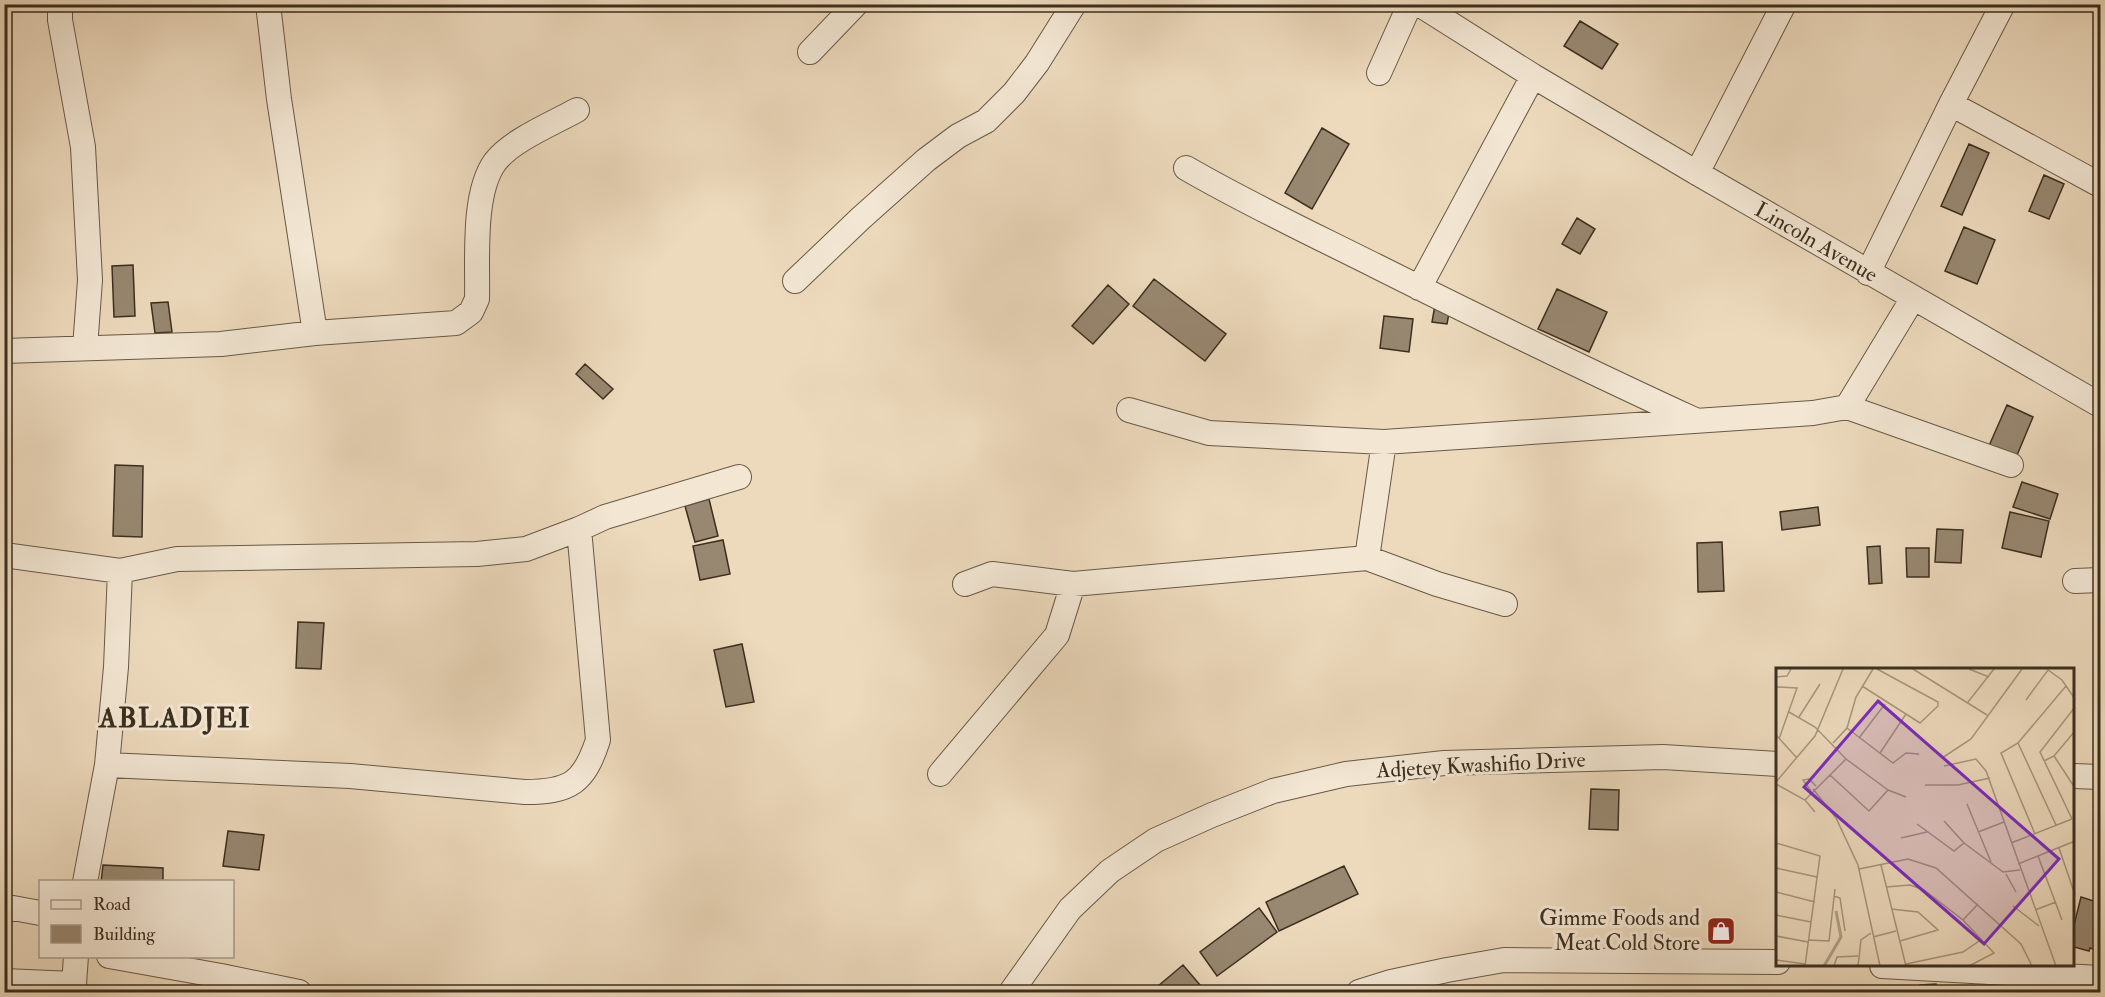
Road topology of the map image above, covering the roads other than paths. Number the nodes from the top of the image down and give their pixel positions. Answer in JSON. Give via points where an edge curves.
{"nodes":[{"id":1,"x":60,"y":4,"type":"edge"},
{"id":2,"x":267,"y":4,"type":"edge"},
{"id":3,"x":856,"y":4,"type":"edge"},
{"id":4,"x":1074,"y":4,"type":"edge"},
{"id":5,"x":1410,"y":4,"type":"edge"},
{"id":6,"x":1419,"y":4,"type":"edge"},
{"id":7,"x":1784,"y":4,"type":"edge"},
{"id":8,"x":2003,"y":4,"type":"edge"},
{"id":9,"x":810,"y":52,"type":"dead end"},
{"id":10,"x":1379,"y":73,"type":"dead end"},
{"id":11,"x":1533,"y":76,"type":"junction"},
{"id":12,"x":1951,"y":104,"type":"junction"},
{"id":13,"x":577,"y":110,"type":"dead end"},
{"id":14,"x":1186,"y":168,"type":"dead end"},
{"id":15,"x":1697,"y":173,"type":"junction"},
{"id":16,"x":2100,"y":185,"type":"edge"},
{"id":17,"x":1868,"y":273,"type":"junction"},
{"id":18,"x":795,"y":281,"type":"dead end"},
{"id":19,"x":1419,"y":288,"type":"junction"},
{"id":20,"x":1913,"y":298,"type":"junction"},
{"id":21,"x":315,"y":333,"type":"junction"},
{"id":22,"x":86,"y":348,"type":"junction"},
{"id":23,"x":4,"y":351,"type":"edge"},
{"id":24,"x":2100,"y":405,"type":"edge"},
{"id":25,"x":1847,"y":407,"type":"junction"},
{"id":26,"x":1129,"y":410,"type":"dead end"},
{"id":27,"x":1697,"y":421,"type":"junction"},
{"id":28,"x":1384,"y":442,"type":"junction"},
{"id":29,"x":2011,"y":465,"type":"dead end"},
{"id":30,"x":739,"y":477,"type":"dead end"},
{"id":31,"x":579,"y":529,"type":"junction"},
{"id":32,"x":4,"y":555,"type":"edge"},
{"id":33,"x":1367,"y":558,"type":"junction"},
{"id":34,"x":120,"y":571,"type":"junction"},
{"id":35,"x":2100,"y":580,"type":"edge"},
{"id":36,"x":2075,"y":581,"type":"dead end"},
{"id":37,"x":965,"y":584,"type":"dead end"},
{"id":38,"x":1073,"y":584,"type":"junction"},
{"id":39,"x":1505,"y":604,"type":"dead end"},
{"id":40,"x":1776,"y":764,"type":"edge"},
{"id":41,"x":107,"y":765,"type":"junction"},
{"id":42,"x":940,"y":774,"type":"dead end"},
{"id":43,"x":2075,"y":776,"type":"edge"},
{"id":44,"x":2100,"y":777,"type":"edge"},
{"id":45,"x":85,"y":880,"type":"edge"},
{"id":46,"x":4,"y":909,"type":"edge"},
{"id":47,"x":39,"y":913,"type":"edge"},
{"id":48,"x":76,"y":958,"type":"edge"},
{"id":49,"x":115,"y":958,"type":"edge"},
{"id":50,"x":1776,"y":962,"type":"edge"},
{"id":51,"x":1892,"y":967,"type":"edge"},
{"id":52,"x":2100,"y":978,"type":"edge"},
{"id":53,"x":4,"y":981,"type":"edge"},
{"id":54,"x":2053,"y":984,"type":"edge"},
{"id":55,"x":75,"y":988,"type":"edge"},
{"id":56,"x":299,"y":993,"type":"edge"},
{"id":57,"x":1011,"y":993,"type":"edge"},
{"id":58,"x":1359,"y":993,"type":"edge"}],
"edges":[{"from":1,"to":22,"type":"street","via":[[83,147],[90,280]]},
{"from":2,"to":21,"type":"street"},
{"from":3,"to":9,"type":"street"},
{"from":4,"to":18,"type":"street","via":[[1037,63],[986,121],[926,160]]},
{"from":5,"to":10,"type":"street"},
{"from":6,"to":11,"type":"street","name":"Lincoln Avenue"},
{"from":7,"to":15,"type":"street"},
{"from":8,"to":12,"type":"street"},
{"from":11,"to":15,"type":"street","name":"Lincoln Avenue"},
{"from":11,"to":19,"type":"street"},
{"from":12,"to":16,"type":"street"},
{"from":12,"to":17,"type":"street"},
{"from":13,"to":21,"type":"street","via":[[519,142],[496,161],[485,181],[479,205],[477,299],[471,312],[456,323]]},
{"from":14,"to":19,"type":"street"},
{"from":15,"to":17,"type":"street","name":"Lincoln Avenue"},
{"from":17,"to":20,"type":"street","name":"Lincoln Avenue"},
{"from":19,"to":27,"type":"street"},
{"from":20,"to":24,"type":"street","name":"Lincoln Avenue"},
{"from":20,"to":25,"type":"street"},
{"from":21,"to":22,"type":"street","via":[[221,345]]},
{"from":22,"to":23,"type":"street"},
{"from":25,"to":27,"type":"street","via":[[1813,414]]},
{"from":25,"to":29,"type":"street"},
{"from":26,"to":28,"type":"street","via":[[1209,434]]},
{"from":27,"to":28,"type":"street"},
{"from":28,"to":33,"type":"street"},
{"from":30,"to":31,"type":"street"},
{"from":31,"to":34,"type":"street","via":[[526,549],[477,554],[177,559]]},
{"from":31,"to":41,"type":"street","via":[[598,740],[590,765],[573,783],[549,792],[525,792],[350,776]]},
{"from":32,"to":34,"type":"street"},
{"from":33,"to":38,"type":"street"},
{"from":33,"to":39,"type":"street"},
{"from":34,"to":41,"type":"street"},
{"from":35,"to":36,"type":"street"},
{"from":37,"to":38,"type":"street","via":[[992,574]]},
{"from":38,"to":42,"type":"street","via":[[1057,635]]},
{"from":40,"to":57,"type":"street","name":"Adjetey Kwashifio Drive","via":[[1663,757],[1444,763],[1346,774],[1273,791],[1156,840],[1110,871],[1070,909]]},
{"from":41,"to":45,"type":"street"},
{"from":43,"to":44,"type":"street"},
{"from":46,"to":47,"type":"street"},
{"from":48,"to":55,"type":"street"},
{"from":49,"to":56,"type":"street"},
{"from":50,"to":58,"type":"street","via":[[1504,960],[1391,982]]},
{"from":51,"to":54,"type":"street"},
{"from":52,"to":54,"type":"street"},
{"from":53,"to":55,"type":"street"}]}
